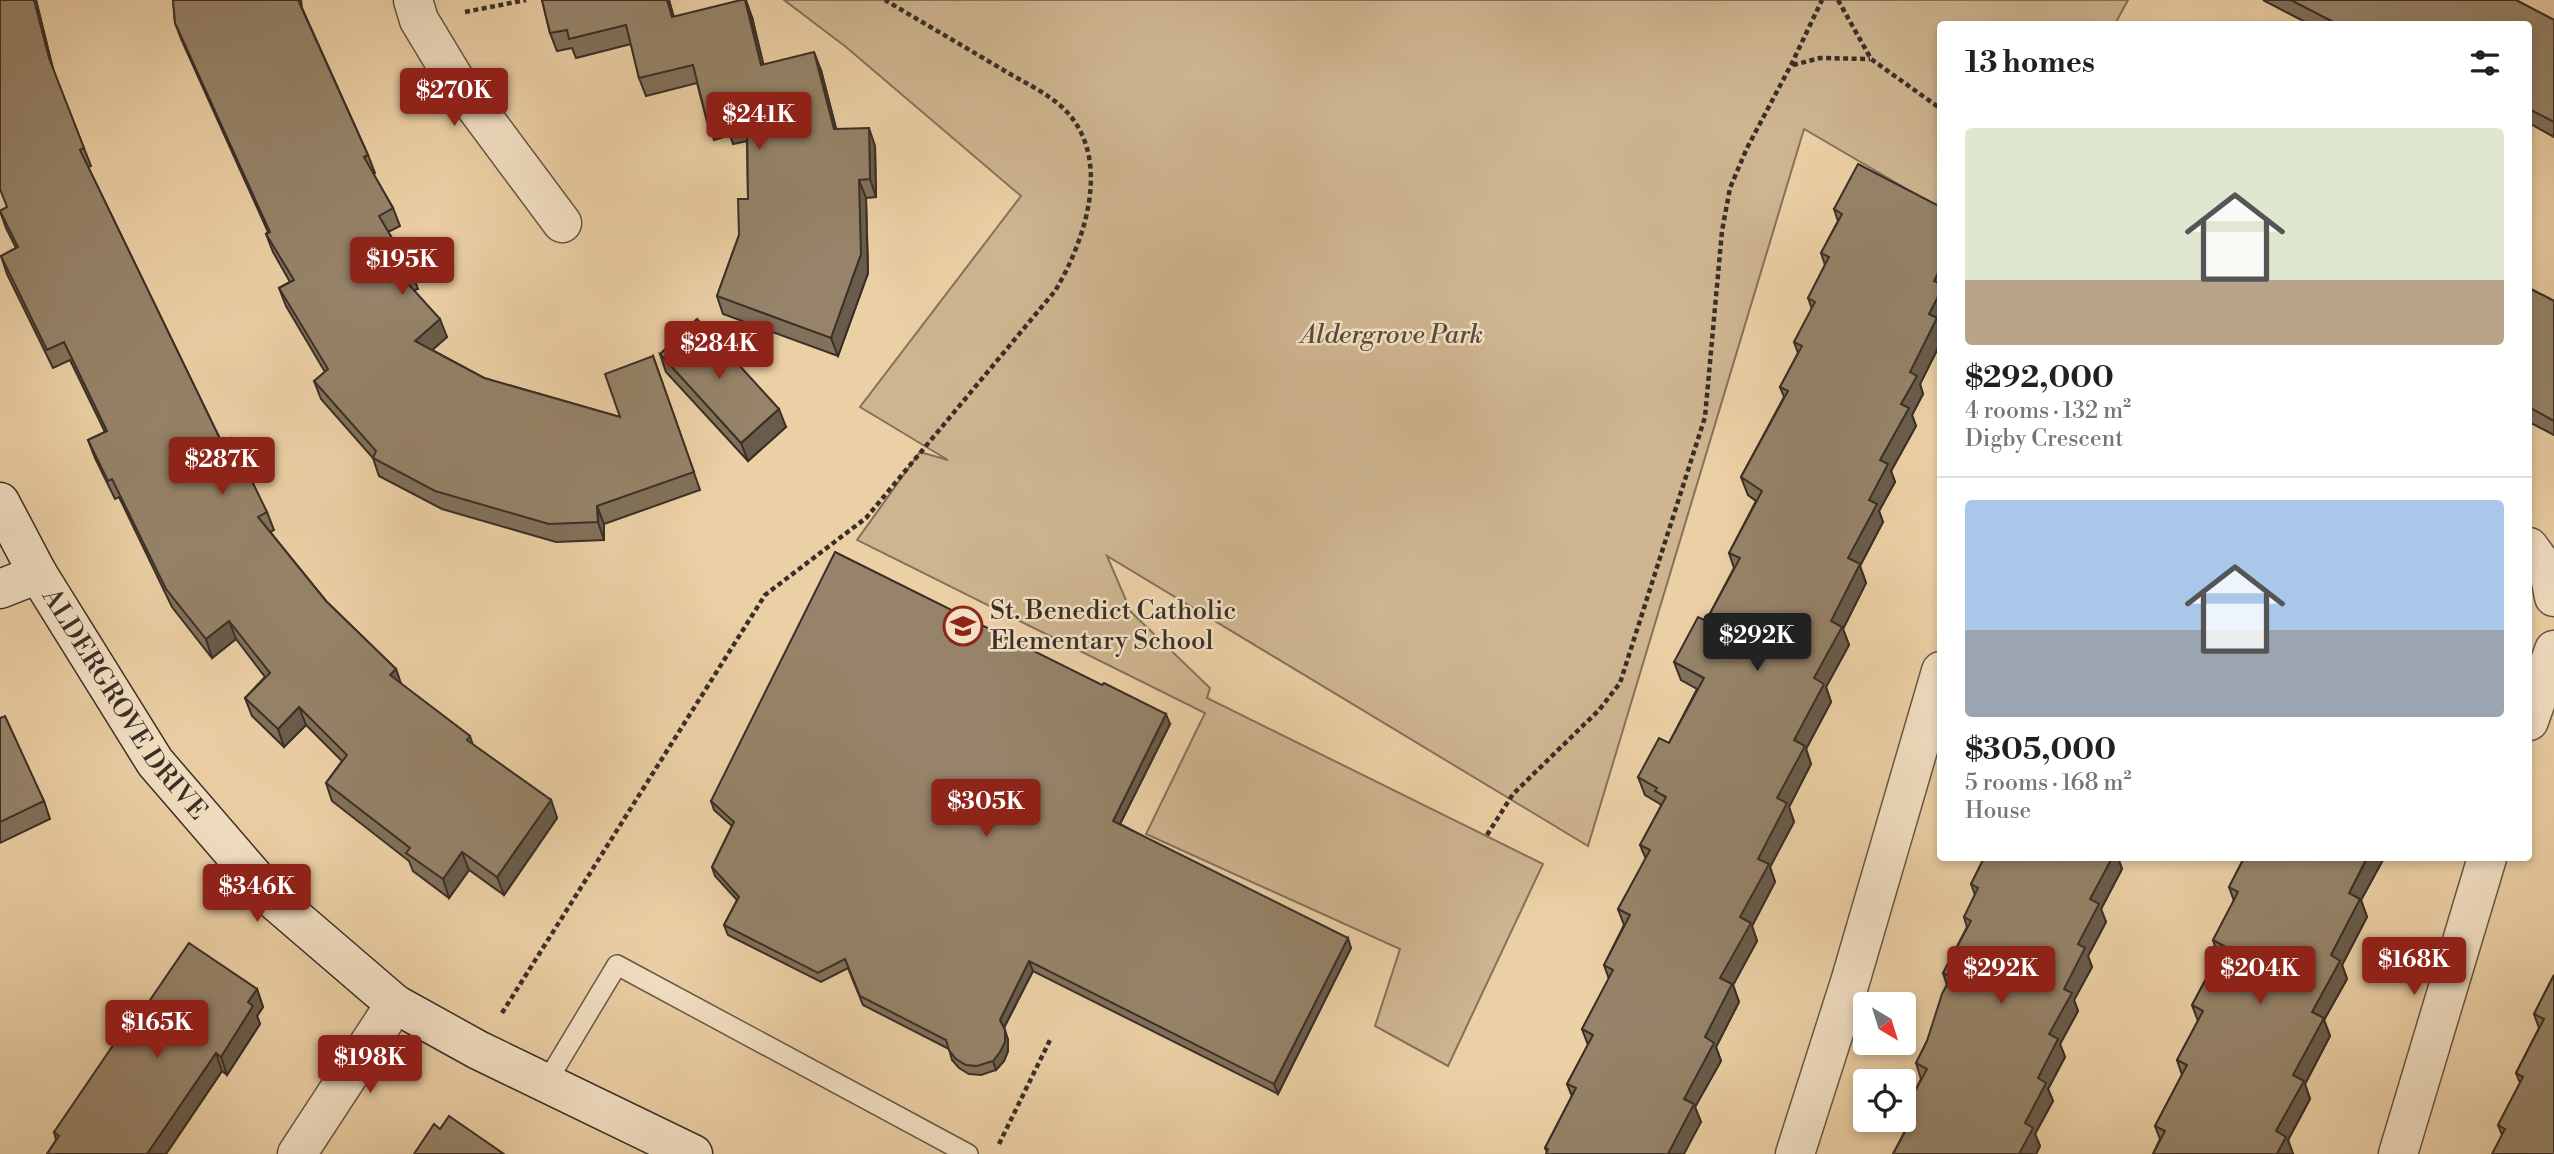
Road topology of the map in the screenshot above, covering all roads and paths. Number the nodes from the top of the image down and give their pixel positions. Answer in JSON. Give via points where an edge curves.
{"nodes":[{"id":1,"x":526,"y":0,"type":"edge"},
{"id":2,"x":886,"y":0,"type":"edge"},
{"id":3,"x":1822,"y":0,"type":"edge"},
{"id":4,"x":1839,"y":0,"type":"edge"},
{"id":5,"x":416,"y":10,"type":"edge"},
{"id":6,"x":1871,"y":59,"type":"junction"},
{"id":7,"x":1791,"y":65,"type":"junction"},
{"id":8,"x":1937,"y":106,"type":"edge"},
{"id":9,"x":562,"y":223,"type":"dead end"},
{"id":10,"x":0,"y":502,"type":"edge"},
{"id":11,"x":2532,"y":551,"type":"edge"},
{"id":12,"x":38,"y":574,"type":"junction"},
{"id":13,"x":0,"y":589,"type":"edge"},
{"id":14,"x":2554,"y":597,"type":"edge"},
{"id":15,"x":2554,"y":650,"type":"edge"},
{"id":16,"x":1937,"y":685,"type":"edge"},
{"id":17,"x":2532,"y":712,"type":"edge"},
{"id":18,"x":1488,"y":835,"type":"dead end"},
{"id":19,"x":2486,"y":861,"type":"edge"},
{"id":20,"x":395,"y":1003,"type":"junction"},
{"id":21,"x":1051,"y":1038,"type":"dead end"},
{"id":22,"x":478,"y":1050,"type":"junction"},
{"id":23,"x":546,"y":1083,"type":"junction"},
{"id":24,"x":297,"y":1154,"type":"edge"},
{"id":25,"x":693,"y":1154,"type":"edge"},
{"id":26,"x":968,"y":1154,"type":"edge"},
{"id":27,"x":993,"y":1154,"type":"edge"},
{"id":28,"x":1796,"y":1154,"type":"edge"},
{"id":29,"x":2398,"y":1154,"type":"edge"}],
"edges":[{"from":1,"to":5,"type":"path"},
{"from":2,"to":22,"type":"path","via":[[1047,95],[1072,118],[1086,150],[1092,184],[1068,266],[1055,291],[866,518],[765,595]]},
{"from":3,"to":7,"type":"path"},
{"from":4,"to":6,"type":"path"},
{"from":5,"to":9,"type":"street","via":[[454,78]]},
{"from":6,"to":7,"type":"path","via":[[1821,58]]},
{"from":6,"to":8,"type":"path"},
{"from":7,"to":18,"type":"path","via":[[1730,188],[1705,417],[1620,683],[1599,710],[1513,794]]},
{"from":10,"to":12,"type":"street","name":"ALDERGROVE DRIVE"},
{"from":11,"to":14,"type":"street","via":[[2550,576]]},
{"from":12,"to":13,"type":"street"},
{"from":12,"to":20,"type":"street","name":"ALDERGROVE DRIVE","via":[[155,762],[274,900]]},
{"from":15,"to":17,"type":"street"},
{"from":16,"to":28,"type":"street"},
{"from":19,"to":29,"type":"street"},
{"from":20,"to":22,"type":"street","name":"ALDERGROVE DRIVE"},
{"from":20,"to":24,"type":"street"},
{"from":21,"to":27,"type":"path"},
{"from":22,"to":23,"type":"street","name":"ALDERGROVE DRIVE"},
{"from":23,"to":25,"type":"street","name":"ALDERGROVE DRIVE"},
{"from":23,"to":26,"type":"lane","via":[[617,965]]}]}
